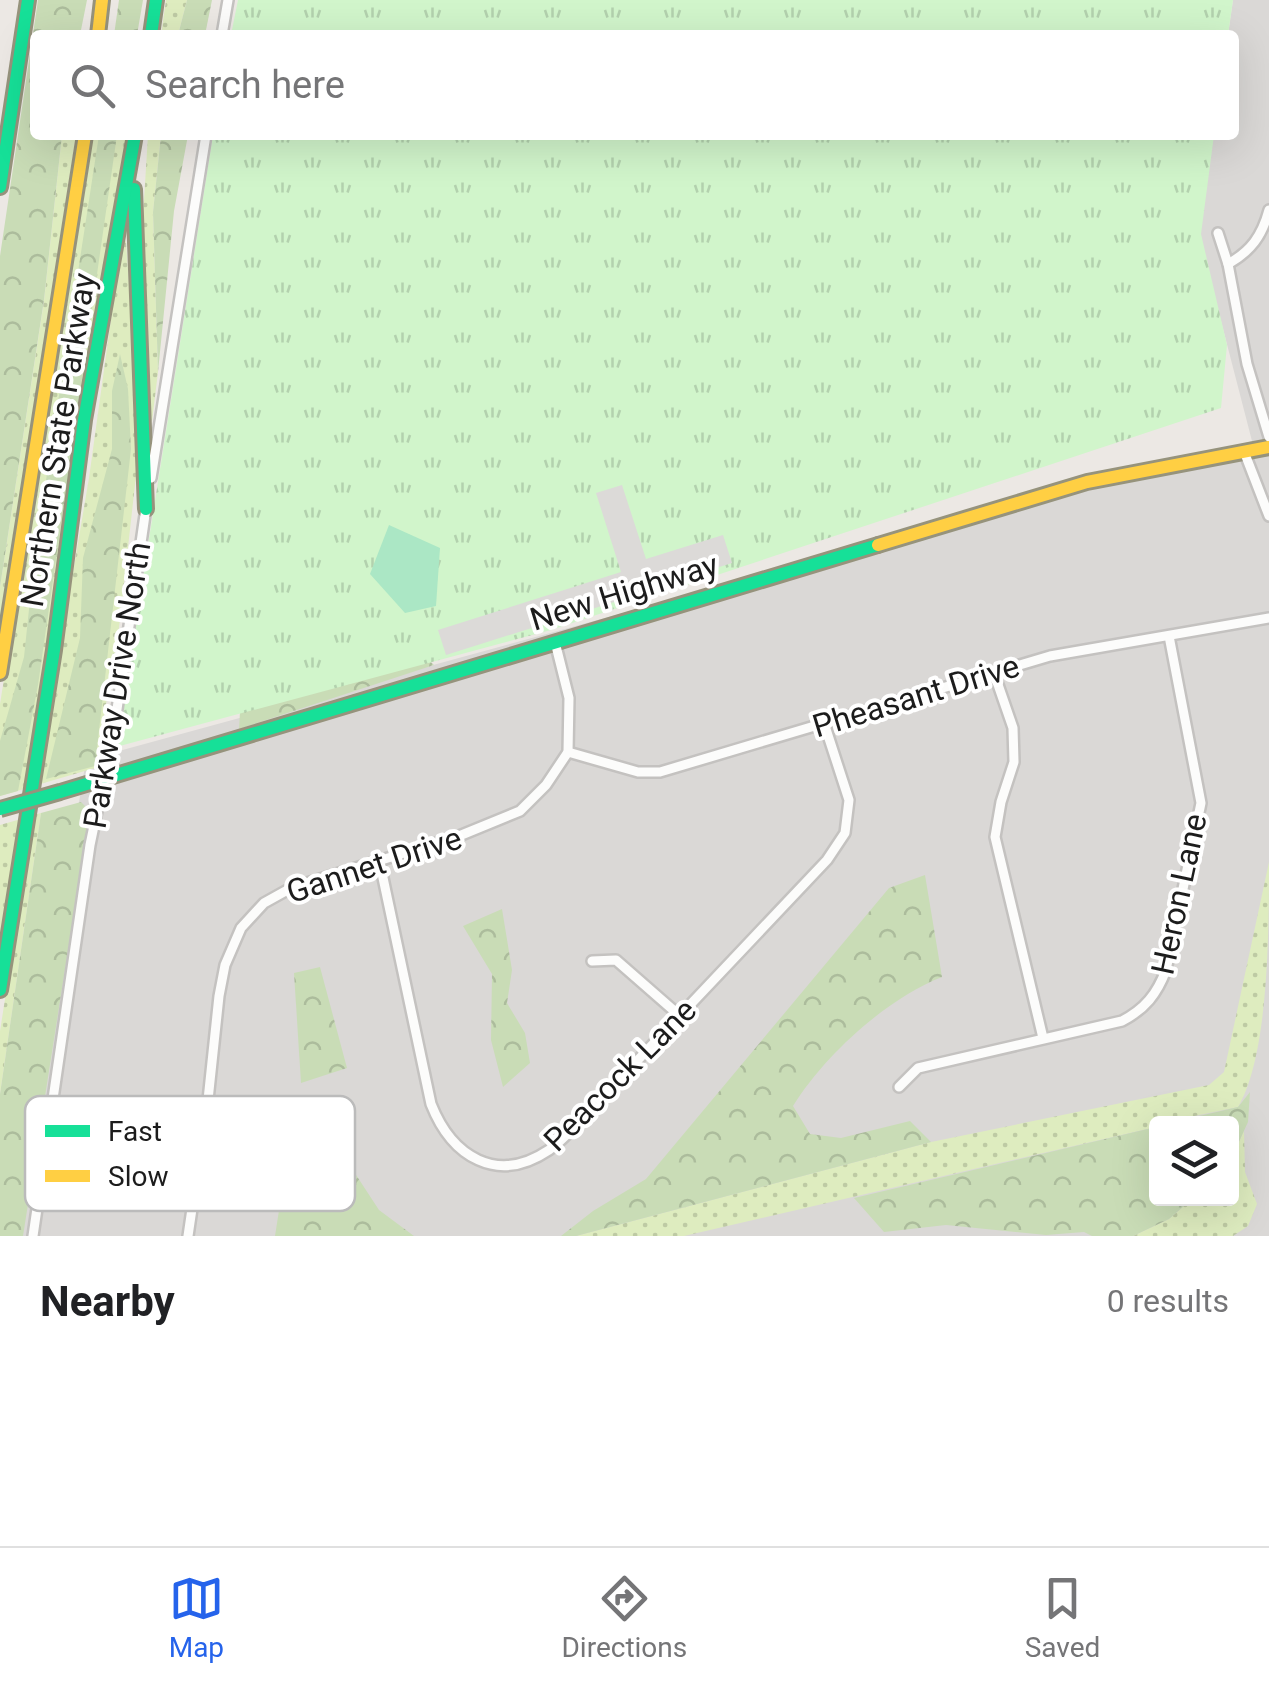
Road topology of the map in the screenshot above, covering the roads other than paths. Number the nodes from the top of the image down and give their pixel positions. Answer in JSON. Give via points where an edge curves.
{"nodes":[{"id":1,"x":28,"y":0,"type":"edge"},
{"id":2,"x":102,"y":0,"type":"edge"},
{"id":3,"x":156,"y":0,"type":"edge"},
{"id":4,"x":228,"y":0,"type":"edge"},
{"id":5,"x":99,"y":30,"type":"edge"},
{"id":6,"x":152,"y":30,"type":"edge"},
{"id":7,"x":223,"y":30,"type":"edge"},
{"id":8,"x":84,"y":140,"type":"edge"},
{"id":9,"x":134,"y":140,"type":"edge"},
{"id":10,"x":134,"y":140,"type":"edge"},
{"id":11,"x":205,"y":140,"type":"edge"},
{"id":12,"x":0,"y":187,"type":"edge"},
{"id":13,"x":1269,"y":210,"type":"edge"},
{"id":14,"x":1218,"y":233,"type":"dead end"},
{"id":15,"x":1228,"y":264,"type":"junction"},
{"id":16,"x":1269,"y":437,"type":"edge"},
{"id":17,"x":1269,"y":447,"type":"edge"},
{"id":18,"x":1245,"y":454,"type":"junction"},
{"id":19,"x":146,"y":509,"type":"junction"},
{"id":20,"x":1269,"y":516,"type":"edge"},
{"id":21,"x":1269,"y":618,"type":"edge"},
{"id":22,"x":1170,"y":636,"type":"junction"},
{"id":23,"x":555,"y":642,"type":"junction"},
{"id":24,"x":0,"y":672,"type":"edge"},
{"id":25,"x":994,"y":673,"type":"junction"},
{"id":26,"x":824,"y":724,"type":"junction"},
{"id":27,"x":568,"y":752,"type":"junction"},
{"id":28,"x":105,"y":777,"type":"junction"},
{"id":29,"x":0,"y":809,"type":"edge"},
{"id":30,"x":379,"y":859,"type":"junction"},
{"id":31,"x":592,"y":960,"type":"dead end"},
{"id":32,"x":0,"y":990,"type":"edge"},
{"id":33,"x":680,"y":1016,"type":"junction"},
{"id":34,"x":1042,"y":1038,"type":"junction"},
{"id":35,"x":899,"y":1086,"type":"dead end"},
{"id":36,"x":53,"y":1096,"type":"edge"},
{"id":37,"x":208,"y":1096,"type":"edge"},
{"id":38,"x":37,"y":1211,"type":"edge"},
{"id":39,"x":192,"y":1211,"type":"edge"},
{"id":40,"x":33,"y":1236,"type":"edge"},
{"id":41,"x":188,"y":1236,"type":"edge"}],
"edges":[{"from":1,"to":12,"type":"main road"},
{"from":2,"to":5,"type":"main road"},
{"from":3,"to":6,"type":"main road"},
{"from":4,"to":7,"type":"street"},
{"from":8,"to":24,"type":"main road","name":"Northern State Parkway"},
{"from":9,"to":19,"type":"main road"},
{"from":10,"to":32,"type":"main road","name":"Northern State Parkway","via":[[84,420]]},
{"from":11,"to":19,"type":"street","name":"Parkway Drive North"},
{"from":13,"to":15,"type":"street","via":[[1264,232]]},
{"from":14,"to":15,"type":"street"},
{"from":15,"to":16,"type":"street"},
{"from":17,"to":18,"type":"main road","name":"New Highway"},
{"from":18,"to":20,"type":"street"},
{"from":18,"to":23,"type":"main road","name":"New Highway","via":[[1087,482]]},
{"from":19,"to":28,"type":"street","name":"Parkway Drive North"},
{"from":21,"to":22,"type":"street","name":"Pheasant Drive"},
{"from":22,"to":25,"type":"street","name":"Pheasant Drive","via":[[1050,656]]},
{"from":22,"to":34,"type":"street","name":"Heron Lane","via":[[1201,804],[1166,970],[1138,1013]]},
{"from":23,"to":27,"type":"street","via":[[569,698]]},
{"from":23,"to":28,"type":"main road","name":"New Highway"},
{"from":25,"to":26,"type":"street","name":"Pheasant Drive"},
{"from":25,"to":34,"type":"street","via":[[1013,728],[1014,762],[995,836]]},
{"from":26,"to":27,"type":"street","name":"Pheasant Drive","via":[[660,772]]},
{"from":26,"to":33,"type":"street","name":"Peacock Lane","via":[[850,800],[846,833]]},
{"from":27,"to":30,"type":"street","name":"Gannet Drive","via":[[520,811]]},
{"from":28,"to":29,"type":"main road","name":"New Highway","bridge":true},
{"from":28,"to":36,"type":"street","name":"Parkway Drive North"},
{"from":30,"to":33,"type":"street","name":"Peacock Lane","via":[[432,1104],[456,1148],[477,1161],[502,1165],[553,1148]]},
{"from":30,"to":37,"type":"street","name":"Gannet Drive","via":[[291,888],[240,928],[218,996]]},
{"from":31,"to":33,"type":"street","via":[[616,960]]},
{"from":34,"to":35,"type":"street","name":"Heron Lane","via":[[918,1068]]},
{"from":38,"to":40,"type":"street","name":"Parkway Drive North"},
{"from":39,"to":41,"type":"street","name":"Gannet Drive"}]}
